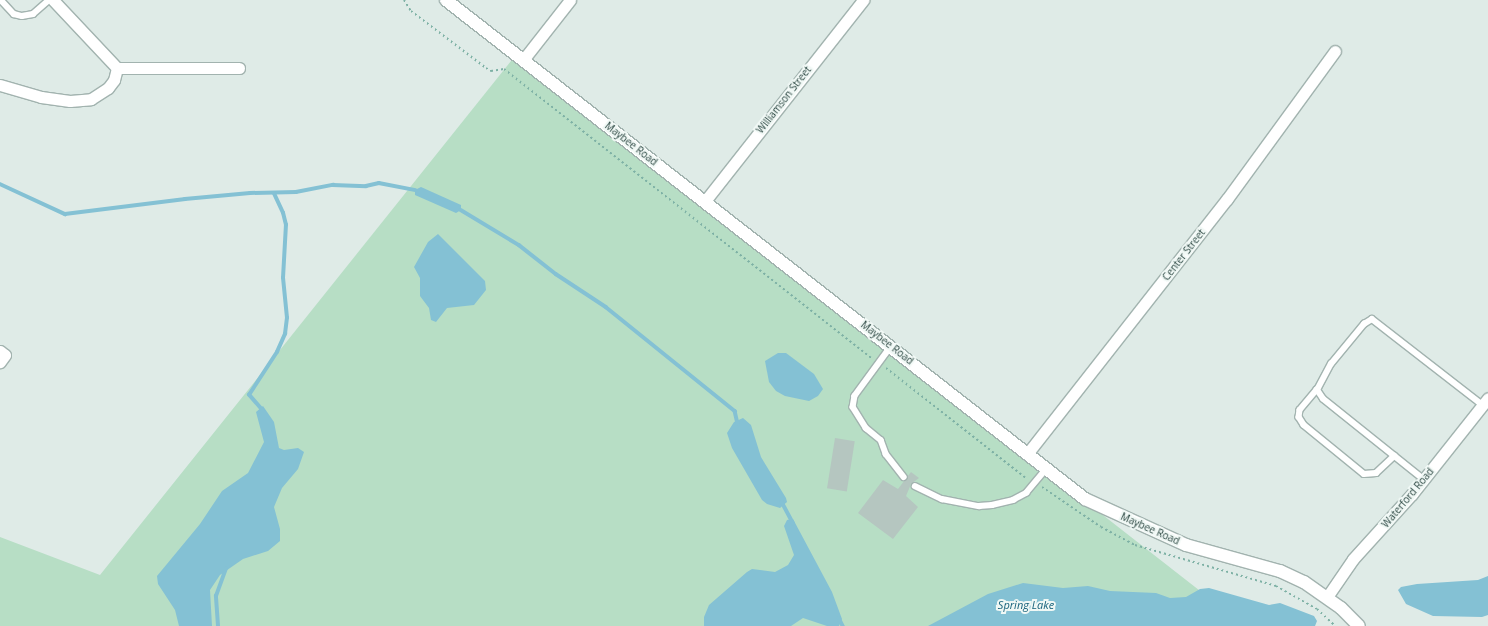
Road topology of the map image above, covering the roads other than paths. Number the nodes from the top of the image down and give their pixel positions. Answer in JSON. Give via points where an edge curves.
{"nodes":[{"id":1,"x":1,"y":0,"type":"edge"},
{"id":2,"x":49,"y":0,"type":"edge"},
{"id":3,"x":52,"y":0,"type":"edge"},
{"id":4,"x":446,"y":0,"type":"edge"},
{"id":5,"x":570,"y":0,"type":"edge"},
{"id":6,"x":863,"y":0,"type":"edge"},
{"id":7,"x":1335,"y":51,"type":"dead end"},
{"id":8,"x":523,"y":60,"type":"junction"},
{"id":9,"x":117,"y":68,"type":"junction"},
{"id":10,"x":239,"y":68,"type":"dead end"},
{"id":11,"x":0,"y":85,"type":"edge"},
{"id":12,"x":705,"y":201,"type":"junction"},
{"id":13,"x":892,"y":346,"type":"junction"},
{"id":14,"x":1318,"y":390,"type":"junction"},
{"id":15,"x":1485,"y":401,"type":"edge"},
{"id":16,"x":1027,"y":454,"type":"junction"},
{"id":17,"x":1394,"y":456,"type":"junction"},
{"id":18,"x":1046,"y":469,"type":"junction"},
{"id":19,"x":904,"y":477,"type":"dead end"},
{"id":20,"x":1424,"y":480,"type":"junction"},
{"id":21,"x":916,"y":486,"type":"dead end"},
{"id":22,"x":1327,"y":597,"type":"junction"},
{"id":23,"x":1359,"y":626,"type":"edge"}],
"edges":[{"from":1,"to":2,"type":"lane","via":[[14,14],[22,16],[33,14]]},
{"from":3,"to":9,"type":"street"},
{"from":4,"to":8,"type":"main road","name":"Maybee Road"},
{"from":5,"to":8,"type":"street"},
{"from":6,"to":12,"type":"street","name":"Williamson Street"},
{"from":7,"to":16,"type":"street","name":"Center Street","via":[[1227,199]]},
{"from":8,"to":12,"type":"main road","name":"Maybee Road"},
{"from":9,"to":10,"type":"street"},
{"from":9,"to":11,"type":"street","via":[[114,80],[108,88],[90,99],[70,101],[41,97]]},
{"from":12,"to":13,"type":"main road","name":"Maybee Road"},
{"from":13,"to":16,"type":"main road","name":"Maybee Road"},
{"from":13,"to":19,"type":"lane","via":[[855,396],[853,407],[866,428],[881,440],[886,454]]},
{"from":14,"to":15,"type":"lane","via":[[1331,364],[1364,324],[1372,319]]},
{"from":14,"to":17,"type":"lane","via":[[1323,399]]},
{"from":14,"to":17,"type":"lane","via":[[1300,410],[1299,417],[1304,425],[1364,474],[1376,473]]},
{"from":15,"to":20,"type":"street","name":"Waterford Road"},
{"from":16,"to":18,"type":"main road","name":"Maybee Road"},
{"from":17,"to":20,"type":"lane"},
{"from":18,"to":21,"type":"lane","via":[[1026,493],[1013,500],[992,505],[973,506],[942,500]]},
{"from":18,"to":22,"type":"main road","name":"Maybee Road","via":[[1085,499],[1160,535],[1186,545],[1280,571]]},
{"from":20,"to":22,"type":"street","name":"Waterford Road","via":[[1353,559]]},
{"from":22,"to":23,"type":"main road","name":"Maybee Road"}]}
